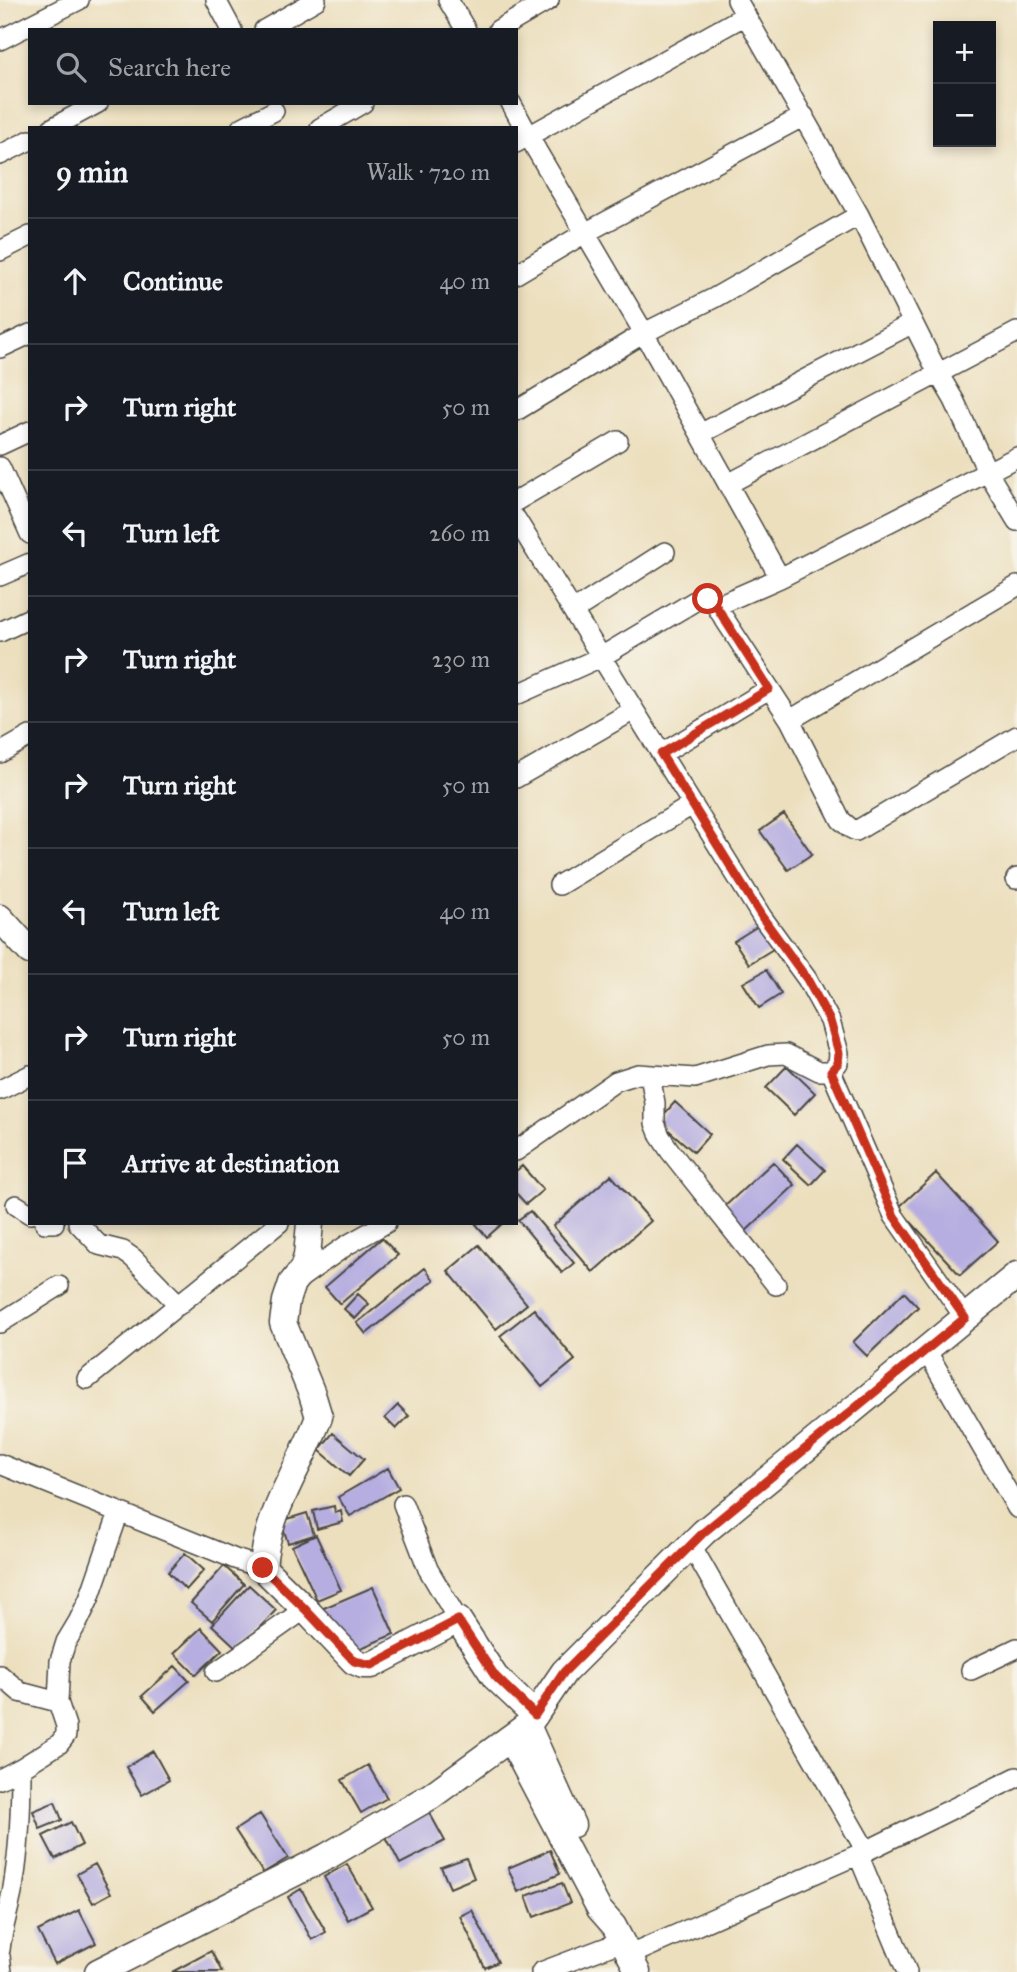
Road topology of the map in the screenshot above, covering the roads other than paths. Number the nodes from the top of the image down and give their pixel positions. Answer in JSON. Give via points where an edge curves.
{"nodes":[{"id":1,"x":79,"y":0,"type":"edge"},
{"id":2,"x":216,"y":0,"type":"edge"},
{"id":3,"x":316,"y":0,"type":"edge"},
{"id":4,"x":449,"y":0,"type":"edge"},
{"id":5,"x":549,"y":0,"type":"edge"},
{"id":6,"x":741,"y":8,"type":"edge"},
{"id":7,"x":231,"y":28,"type":"edge"},
{"id":8,"x":267,"y":28,"type":"edge"},
{"id":9,"x":466,"y":28,"type":"edge"},
{"id":10,"x":501,"y":28,"type":"edge"},
{"id":11,"x":0,"y":40,"type":"edge"},
{"id":12,"x":94,"y":105,"type":"edge"},
{"id":13,"x":360,"y":105,"type":"edge"},
{"id":14,"x":512,"y":105,"type":"edge"},
{"id":15,"x":275,"y":114,"type":"edge"},
{"id":16,"x":804,"y":116,"type":"junction"},
{"id":17,"x":56,"y":126,"type":"edge"},
{"id":18,"x":246,"y":126,"type":"edge"},
{"id":19,"x":323,"y":126,"type":"edge"},
{"id":20,"x":28,"y":140,"type":"edge"},
{"id":21,"x":523,"y":140,"type":"edge"},
{"id":22,"x":0,"y":155,"type":"edge"},
{"id":23,"x":859,"y":215,"type":"junction"},
{"id":24,"x":585,"y":233,"type":"junction"},
{"id":25,"x":28,"y":237,"type":"edge"},
{"id":26,"x":0,"y":251,"type":"edge"},
{"id":27,"x":518,"y":273,"type":"edge"},
{"id":28,"x":914,"y":323,"type":"junction"},
{"id":29,"x":1017,"y":332,"type":"edge"},
{"id":30,"x":644,"y":333,"type":"junction"},
{"id":31,"x":28,"y":335,"type":"edge"},
{"id":32,"x":0,"y":348,"type":"edge"},
{"id":33,"x":938,"y":373,"type":"junction"},
{"id":34,"x":518,"y":410,"type":"edge"},
{"id":35,"x":28,"y":432,"type":"edge"},
{"id":36,"x":700,"y":434,"type":"junction"},
{"id":37,"x":618,"y":442,"type":"dead end"},
{"id":38,"x":0,"y":445,"type":"edge"},
{"id":39,"x":1017,"y":457,"type":"edge"},
{"id":40,"x":0,"y":467,"type":"edge"},
{"id":41,"x":988,"y":473,"type":"junction"},
{"id":42,"x":728,"y":484,"type":"junction"},
{"id":43,"x":518,"y":500,"type":"edge"},
{"id":44,"x":1017,"y":521,"type":"edge"},
{"id":45,"x":518,"y":522,"type":"edge"},
{"id":46,"x":28,"y":530,"type":"edge"},
{"id":47,"x":665,"y":552,"type":"dead end"},
{"id":48,"x":28,"y":564,"type":"edge"},
{"id":49,"x":0,"y":576,"type":"edge"},
{"id":50,"x":780,"y":578,"type":"junction"},
{"id":51,"x":1017,"y":586,"type":"edge"},
{"id":52,"x":716,"y":606,"type":"junction"},
{"id":53,"x":573,"y":611,"type":"junction"},
{"id":54,"x":28,"y":619,"type":"edge"},
{"id":55,"x":0,"y":632,"type":"edge"},
{"id":56,"x":601,"y":657,"type":"junction"},
{"id":57,"x":769,"y":689,"type":"junction"},
{"id":58,"x":518,"y":694,"type":"edge"},
{"id":59,"x":634,"y":710,"type":"junction"},
{"id":60,"x":790,"y":720,"type":"junction"},
{"id":61,"x":1017,"y":736,"type":"edge"},
{"id":62,"x":28,"y":737,"type":"edge"},
{"id":63,"x":0,"y":753,"type":"edge"},
{"id":64,"x":661,"y":754,"type":"junction"},
{"id":65,"x":518,"y":777,"type":"edge"},
{"id":66,"x":692,"y":806,"type":"junction"},
{"id":67,"x":559,"y":885,"type":"dead end"},
{"id":68,"x":0,"y":918,"type":"edge"},
{"id":69,"x":28,"y":949,"type":"edge"},
{"id":70,"x":831,"y":1071,"type":"junction"},
{"id":71,"x":650,"y":1075,"type":"junction"},
{"id":72,"x":28,"y":1076,"type":"edge"},
{"id":73,"x":0,"y":1090,"type":"edge"},
{"id":74,"x":518,"y":1150,"type":"edge"},
{"id":75,"x":80,"y":1225,"type":"edge"},
{"id":76,"x":277,"y":1225,"type":"edge"},
{"id":77,"x":310,"y":1225,"type":"edge"},
{"id":78,"x":382,"y":1225,"type":"edge"},
{"id":79,"x":1017,"y":1275,"type":"edge"},
{"id":80,"x":292,"y":1283,"type":"junction"},
{"id":81,"x":776,"y":1285,"type":"dead end"},
{"id":82,"x":60,"y":1286,"type":"dead end"},
{"id":83,"x":179,"y":1305,"type":"junction"},
{"id":84,"x":965,"y":1318,"type":"junction"},
{"id":85,"x":0,"y":1324,"type":"edge"},
{"id":86,"x":926,"y":1350,"type":"junction"},
{"id":87,"x":87,"y":1379,"type":"dead end"},
{"id":88,"x":0,"y":1464,"type":"edge"},
{"id":89,"x":403,"y":1504,"type":"dead end"},
{"id":90,"x":1017,"y":1508,"type":"edge"},
{"id":91,"x":119,"y":1512,"type":"junction"},
{"id":92,"x":691,"y":1545,"type":"junction"},
{"id":93,"x":263,"y":1568,"type":"junction"},
{"id":94,"x":305,"y":1609,"type":"junction"},
{"id":95,"x":458,"y":1620,"type":"junction"},
{"id":96,"x":1017,"y":1648,"type":"edge"},
{"id":97,"x":971,"y":1670,"type":"dead end"},
{"id":98,"x":216,"y":1672,"type":"dead end"},
{"id":99,"x":0,"y":1675,"type":"edge"},
{"id":100,"x":58,"y":1702,"type":"junction"},
{"id":101,"x":524,"y":1726,"type":"junction"},
{"id":102,"x":21,"y":1768,"type":"junction"},
{"id":103,"x":1017,"y":1777,"type":"edge"},
{"id":104,"x":0,"y":1779,"type":"edge"},
{"id":105,"x":862,"y":1852,"type":"junction"},
{"id":106,"x":626,"y":1948,"type":"edge"},
{"id":107,"x":0,"y":1950,"type":"edge"},
{"id":108,"x":0,"y":1956,"type":"edge"},
{"id":109,"x":2,"y":1972,"type":"edge"},
{"id":110,"x":98,"y":1972,"type":"edge"},
{"id":111,"x":541,"y":1972,"type":"edge"},
{"id":112,"x":907,"y":1972,"type":"edge"}],
"edges":[{"from":1,"to":11,"type":"street"},
{"from":2,"to":7,"type":"street"},
{"from":3,"to":8,"type":"street"},
{"from":4,"to":9,"type":"street"},
{"from":5,"to":10,"type":"street"},
{"from":6,"to":16,"type":"street"},
{"from":6,"to":21,"type":"street"},
{"from":12,"to":17,"type":"street"},
{"from":13,"to":19,"type":"street"},
{"from":14,"to":21,"type":"street"},
{"from":15,"to":18,"type":"street"},
{"from":16,"to":23,"type":"street"},
{"from":16,"to":24,"type":"street"},
{"from":20,"to":22,"type":"street"},
{"from":21,"to":24,"type":"street"},
{"from":23,"to":28,"type":"street"},
{"from":23,"to":30,"type":"street"},
{"from":24,"to":27,"type":"street"},
{"from":24,"to":30,"type":"street"},
{"from":25,"to":26,"type":"street"},
{"from":28,"to":33,"type":"street"},
{"from":28,"to":36,"type":"street"},
{"from":29,"to":33,"type":"street"},
{"from":30,"to":34,"type":"street"},
{"from":30,"to":36,"type":"street"},
{"from":31,"to":32,"type":"street"},
{"from":33,"to":41,"type":"street"},
{"from":33,"to":42,"type":"street"},
{"from":35,"to":38,"type":"street"},
{"from":36,"to":42,"type":"street"},
{"from":37,"to":43,"type":"street"},
{"from":39,"to":41,"type":"street"},
{"from":40,"to":46,"type":"street"},
{"from":41,"to":44,"type":"street"},
{"from":41,"to":50,"type":"street"},
{"from":42,"to":50,"type":"street"},
{"from":45,"to":53,"type":"street"},
{"from":47,"to":53,"type":"street"},
{"from":48,"to":49,"type":"street"},
{"from":50,"to":52,"type":"street"},
{"from":51,"to":60,"type":"street"},
{"from":52,"to":56,"type":"street","via":[[700,598]]},
{"from":52,"to":57,"type":"street"},
{"from":53,"to":56,"type":"street"},
{"from":54,"to":55,"type":"street"},
{"from":56,"to":58,"type":"street"},
{"from":56,"to":59,"type":"street"},
{"from":57,"to":60,"type":"street"},
{"from":57,"to":64,"type":"street"},
{"from":59,"to":64,"type":"street"},
{"from":59,"to":65,"type":"street"},
{"from":60,"to":61,"type":"street","via":[[841,820],[856,831]]},
{"from":62,"to":63,"type":"street"},
{"from":64,"to":66,"type":"street"},
{"from":66,"to":67,"type":"street"},
{"from":66,"to":70,"type":"street","via":[[830,1021],[839,1053]]},
{"from":68,"to":69,"type":"main road"},
{"from":70,"to":71,"type":"street","via":[[819,1071],[786,1054],[768,1055],[695,1078]]},
{"from":70,"to":84,"type":"street","via":[[894,1216]]},
{"from":71,"to":74,"type":"street","via":[[615,1080]]},
{"from":71,"to":81,"type":"street","via":[[660,1136]]},
{"from":72,"to":73,"type":"street"},
{"from":75,"to":83,"type":"street","via":[[99,1245],[133,1258]]},
{"from":76,"to":83,"type":"street"},
{"from":77,"to":80,"type":"main road","via":[[307,1256]]},
{"from":78,"to":80,"type":"street"},
{"from":79,"to":84,"type":"main road"},
{"from":80,"to":93,"type":"main road","via":[[283,1323],[319,1417],[282,1496],[264,1547]]},
{"from":82,"to":85,"type":"street"},
{"from":83,"to":87,"type":"street"},
{"from":84,"to":86,"type":"main road"},
{"from":86,"to":90,"type":"street"},
{"from":86,"to":92,"type":"main road"},
{"from":88,"to":91,"type":"street"},
{"from":89,"to":95,"type":"street","via":[[428,1570]]},
{"from":91,"to":93,"type":"street"},
{"from":91,"to":100,"type":"street","via":[[89,1599],[60,1661]]},
{"from":92,"to":101,"type":"main road","via":[[564,1672]]},
{"from":92,"to":105,"type":"street"},
{"from":93,"to":94,"type":"main road"},
{"from":94,"to":95,"type":"main road","via":[[363,1665],[372,1665]]},
{"from":94,"to":98,"type":"street"},
{"from":95,"to":101,"type":"main road"},
{"from":96,"to":97,"type":"street"},
{"from":99,"to":100,"type":"street","via":[[20,1692]]},
{"from":100,"to":102,"type":"street","via":[[66,1735]]},
{"from":101,"to":106,"type":"street","via":[[599,1909]]},
{"from":101,"to":110,"type":"main road","via":[[431,1796],[326,1857]]},
{"from":102,"to":104,"type":"street"},
{"from":102,"to":107,"type":"street","via":[[15,1880]]},
{"from":103,"to":105,"type":"street"},
{"from":105,"to":106,"type":"street"},
{"from":105,"to":112,"type":"street"},
{"from":106,"to":111,"type":"street"},
{"from":108,"to":109,"type":"street"}]}
